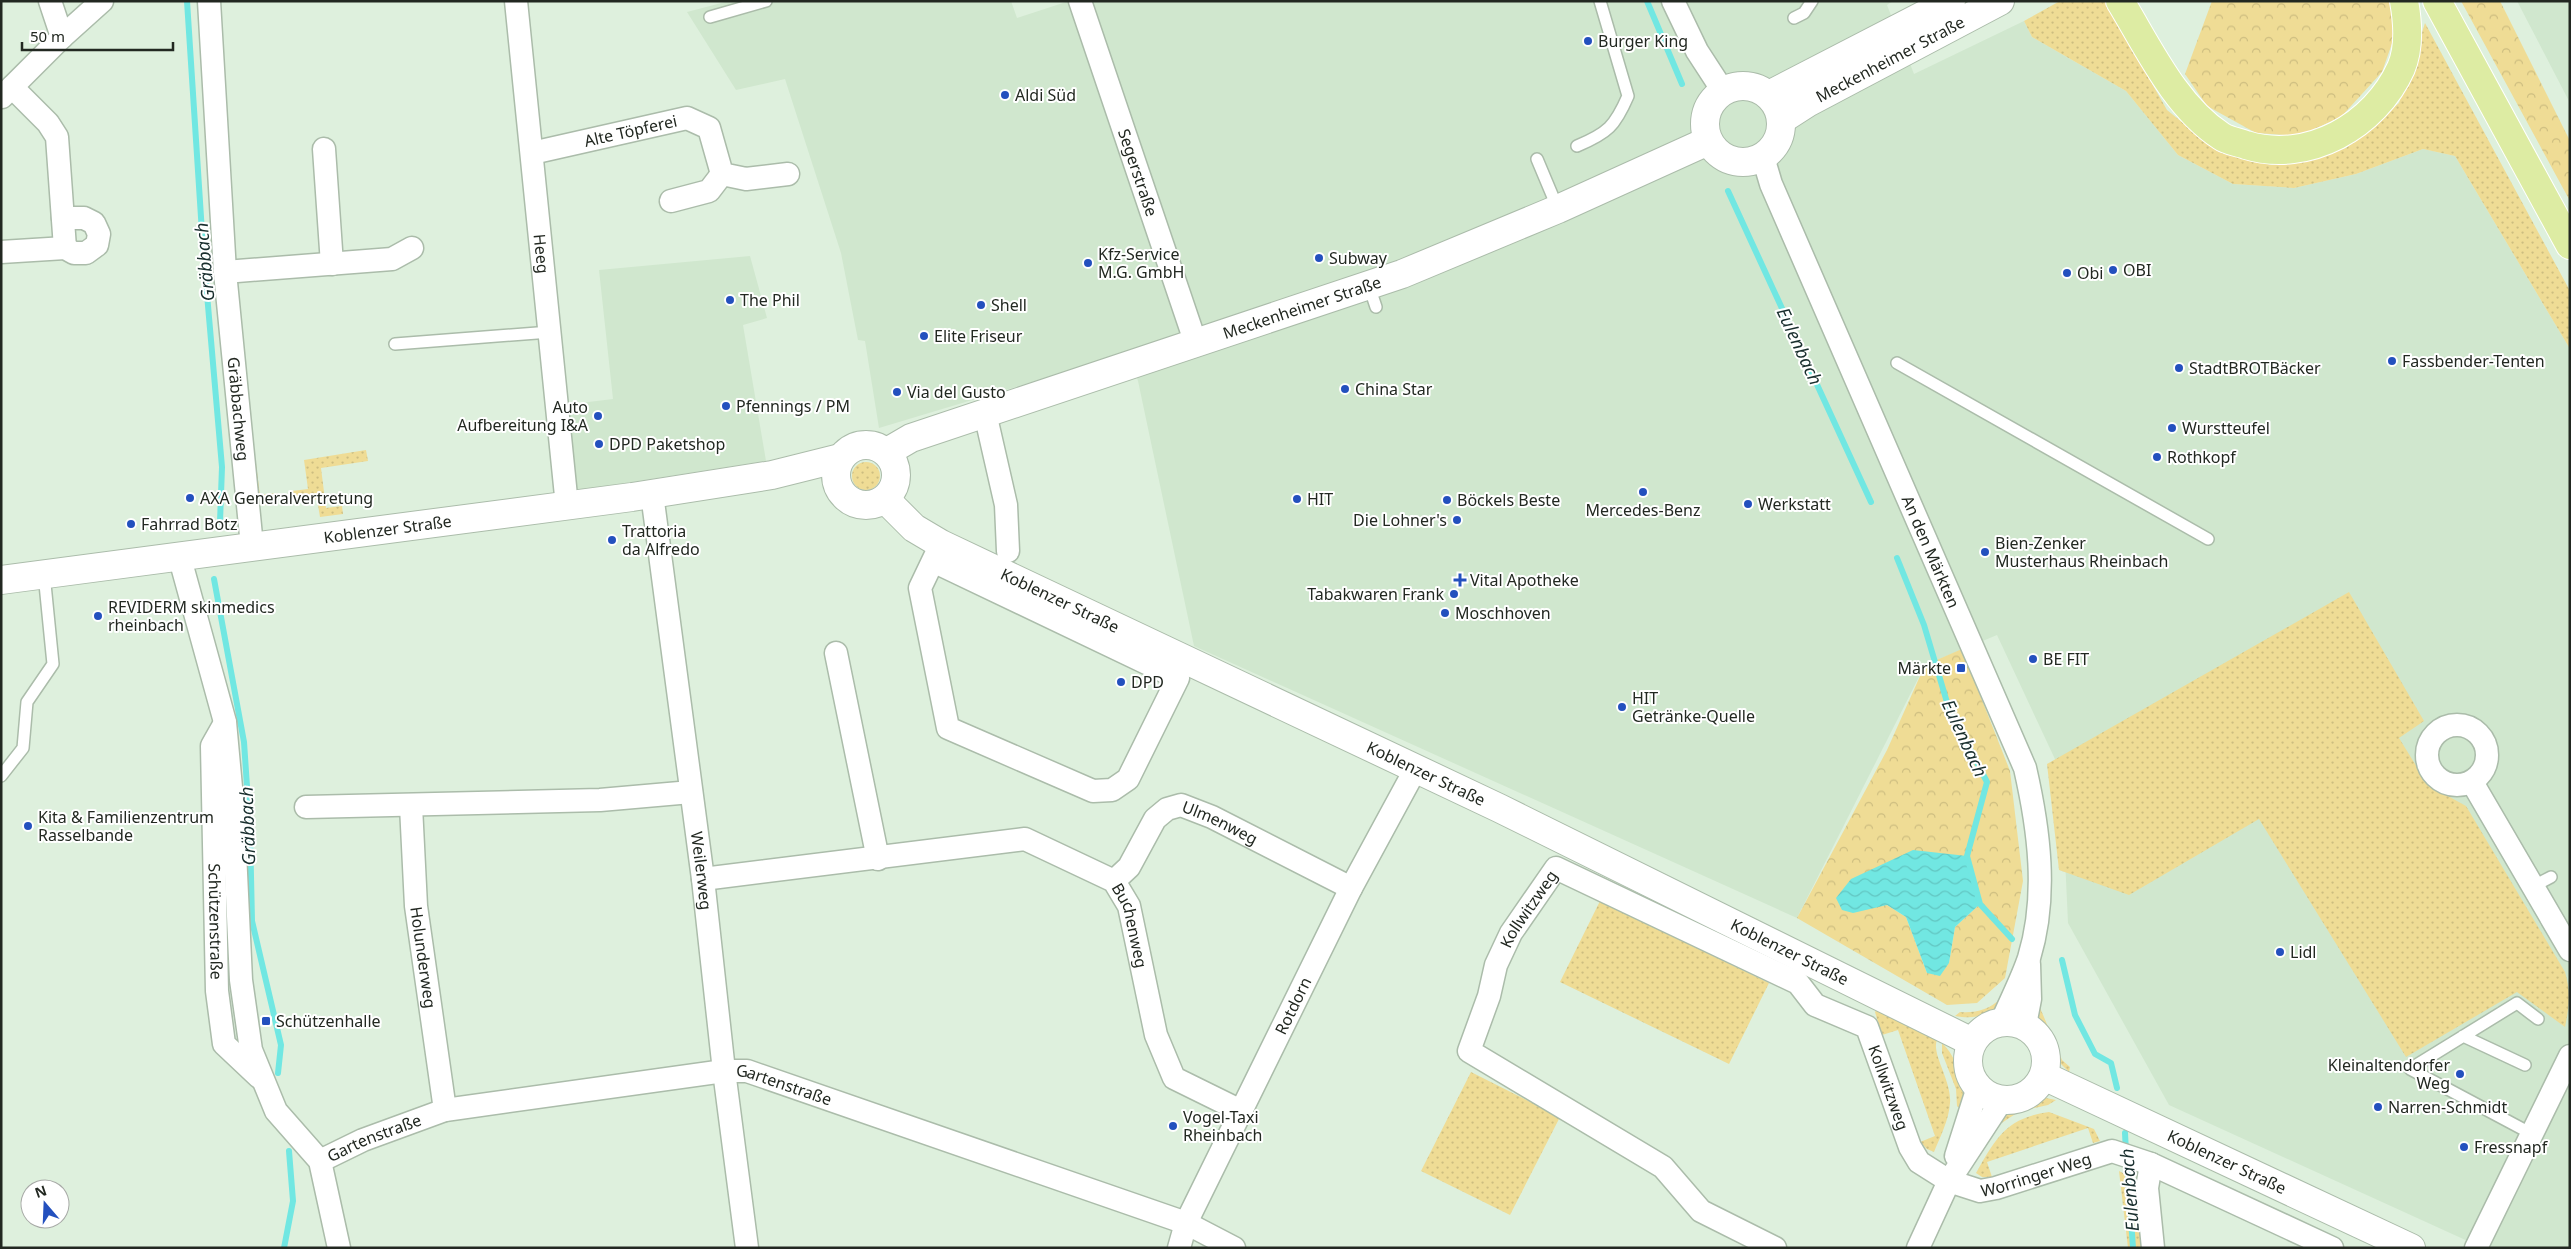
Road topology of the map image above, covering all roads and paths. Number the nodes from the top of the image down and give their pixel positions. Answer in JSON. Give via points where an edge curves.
{"nodes":[{"id":1,"x":50,"y":1,"type":"edge"},
{"id":2,"x":102,"y":1,"type":"edge"},
{"id":3,"x":209,"y":1,"type":"edge"},
{"id":4,"x":516,"y":1,"type":"edge"},
{"id":5,"x":766,"y":1,"type":"edge"},
{"id":6,"x":1080,"y":1,"type":"edge"},
{"id":7,"x":1600,"y":1,"type":"edge"},
{"id":8,"x":1673,"y":1,"type":"edge"},
{"id":9,"x":1812,"y":1,"type":"edge"},
{"id":10,"x":1951,"y":1,"type":"edge"},
{"id":11,"x":2000,"y":1,"type":"edge"},
{"id":12,"x":2120,"y":1,"type":"edge"},
{"id":13,"x":2140,"y":1,"type":"edge"},
{"id":14,"x":2404,"y":1,"type":"edge"},
{"id":15,"x":2437,"y":1,"type":"edge"},
{"id":16,"x":710,"y":17,"type":"dead end"},
{"id":17,"x":1794,"y":18,"type":"dead end"},
{"id":18,"x":62,"y":37,"type":"junction"},
{"id":19,"x":2171,"y":83,"type":"junction"},
{"id":20,"x":1723,"y":91,"type":"junction"},
{"id":21,"x":6,"y":92,"type":"edge"},
{"id":22,"x":1769,"y":95,"type":"junction"},
{"id":23,"x":1781,"y":120,"type":"junction"},
{"id":24,"x":1708,"y":141,"type":"junction"},
{"id":25,"x":1577,"y":146,"type":"dead end"},
{"id":26,"x":324,"y":149,"type":"dead end"},
{"id":27,"x":532,"y":153,"type":"junction"},
{"id":28,"x":1762,"y":157,"type":"junction"},
{"id":29,"x":1537,"y":159,"type":"dead end"},
{"id":30,"x":722,"y":174,"type":"junction"},
{"id":31,"x":788,"y":174,"type":"dead end"},
{"id":32,"x":671,"y":201,"type":"dead end"},
{"id":33,"x":1558,"y":209,"type":"junction"},
{"id":34,"x":64,"y":218,"type":"junction"},
{"id":35,"x":2570,"y":245,"type":"edge"},
{"id":36,"x":65,"y":248,"type":"junction"},
{"id":37,"x":412,"y":248,"type":"dead end"},
{"id":38,"x":1,"y":252,"type":"edge"},
{"id":39,"x":332,"y":264,"type":"junction"},
{"id":40,"x":225,"y":272,"type":"junction"},
{"id":41,"x":550,"y":332,"type":"junction"},
{"id":42,"x":394,"y":344,"type":"dead end"},
{"id":43,"x":1196,"y":344,"type":"junction"},
{"id":44,"x":1897,"y":363,"type":"dead end"},
{"id":45,"x":986,"y":413,"type":"junction"},
{"id":46,"x":887,"y":452,"type":"junction"},
{"id":47,"x":840,"y":458,"type":"junction"},
{"id":48,"x":772,"y":475,"type":"junction"},
{"id":49,"x":839,"y":489,"type":"junction"},
{"id":50,"x":652,"y":494,"type":"junction"},
{"id":51,"x":885,"y":499,"type":"junction"},
{"id":52,"x":567,"y":506,"type":"junction"},
{"id":53,"x":2208,"y":539,"type":"dead end"},
{"id":54,"x":252,"y":546,"type":"junction"},
{"id":55,"x":1008,"y":551,"type":"dead end"},
{"id":56,"x":937,"y":553,"type":"junction"},
{"id":57,"x":179,"y":555,"type":"junction"},
{"id":58,"x":44,"y":574,"type":"junction"},
{"id":59,"x":1,"y":580,"type":"edge"},
{"id":60,"x":836,"y":653,"type":"dead end"},
{"id":61,"x":1183,"y":670,"type":"junction"},
{"id":62,"x":1415,"y":770,"type":"junction"},
{"id":63,"x":1,"y":776,"type":"edge"},
{"id":64,"x":2472,"y":782,"type":"dead end"},
{"id":65,"x":692,"y":792,"type":"junction"},
{"id":66,"x":410,"y":806,"type":"junction"},
{"id":67,"x":306,"y":807,"type":"dead end"},
{"id":68,"x":878,"y":859,"type":"junction"},
{"id":69,"x":703,"y":879,"type":"junction"},
{"id":70,"x":1114,"y":881,"type":"junction"},
{"id":71,"x":1351,"y":888,"type":"junction"},
{"id":72,"x":2570,"y":950,"type":"edge"},
{"id":73,"x":2538,"y":1019,"type":"dead end"},
{"id":74,"x":2014,"y":1023,"type":"junction"},
{"id":75,"x":2463,"y":1036,"type":"junction"},
{"id":76,"x":1972,"y":1042,"type":"junction"},
{"id":77,"x":2570,"y":1056,"type":"edge"},
{"id":78,"x":2525,"y":1065,"type":"dead end"},
{"id":79,"x":724,"y":1071,"type":"junction"},
{"id":80,"x":2044,"y":1076,"type":"junction"},
{"id":81,"x":1978,"y":1087,"type":"junction"},
{"id":82,"x":2002,"y":1100,"type":"junction"},
{"id":83,"x":445,"y":1110,"type":"junction"},
{"id":84,"x":1241,"y":1110,"type":"junction"},
{"id":85,"x":2532,"y":1134,"type":"junction"},
{"id":86,"x":320,"y":1162,"type":"junction"},
{"id":87,"x":2146,"y":1162,"type":"junction"},
{"id":88,"x":1949,"y":1181,"type":"junction"},
{"id":89,"x":1186,"y":1224,"type":"junction"},
{"id":90,"x":339,"y":1248,"type":"edge"},
{"id":91,"x":747,"y":1248,"type":"edge"},
{"id":92,"x":1179,"y":1248,"type":"edge"},
{"id":93,"x":1234,"y":1248,"type":"edge"},
{"id":94,"x":1775,"y":1248,"type":"edge"},
{"id":95,"x":1918,"y":1248,"type":"edge"},
{"id":96,"x":2153,"y":1248,"type":"edge"},
{"id":97,"x":2332,"y":1248,"type":"edge"},
{"id":98,"x":2411,"y":1248,"type":"edge"},
{"id":99,"x":2476,"y":1248,"type":"edge"}],
"edges":[{"from":1,"to":18,"type":"street"},
{"from":2,"to":18,"type":"street"},
{"from":3,"to":40,"type":"street","name":"Gräbbachweg"},
{"from":4,"to":27,"type":"street","name":"Heeg"},
{"from":5,"to":16,"type":"lane"},
{"from":6,"to":43,"type":"street","name":"Segerstraße"},
{"from":7,"to":25,"type":"lane","via":[[1628,96],[1617,121],[1609,130]]},
{"from":8,"to":20,"type":"street","via":[[1697,51]]},
{"from":9,"to":17,"type":"lane","via":[[1804,13]]},
{"from":10,"to":22,"type":"main road","name":"Meckenheimer Straße"},
{"from":11,"to":23,"type":"main road","name":"Meckenheimer Straße"},
{"from":12,"to":19,"type":"main road"},
{"from":13,"to":19,"type":"main road","via":[[2142,14]]},
{"from":14,"to":19,"type":"main road","via":[[2409,31],[2402,67],[2380,104],[2348,131],[2300,150],[2263,150],[2223,138],[2198,119]]},
{"from":15,"to":35,"type":"main road"},
{"from":18,"to":21,"type":"street"},
{"from":20,"to":22,"type":"main road","via":[[1740,85],[1754,87]]},
{"from":20,"to":24,"type":"main road","via":[[1712,101],[1705,115]]},
{"from":21,"to":34,"type":"street","via":[[48,123],[57,136]]},
{"from":22,"to":23,"type":"main road"},
{"from":23,"to":28,"type":"main road","via":[[1775,145]]},
{"from":24,"to":28,"type":"main road","via":[[1720,155],[1733,161]]},
{"from":24,"to":33,"type":"main road","name":"Meckenheimer Straße"},
{"from":26,"to":39,"type":"street"},
{"from":27,"to":30,"type":"street","name":"Alte Töpferei","via":[[687,118],[710,128]]},
{"from":27,"to":41,"type":"street","name":"Heeg"},
{"from":28,"to":74,"type":"street","name":"An den Märkten","via":[[2024,768],[2038,838],[2040,886],[2028,959],[2030,999]]},
{"from":29,"to":33,"type":"lane"},
{"from":30,"to":31,"type":"street","via":[[746,179]]},
{"from":30,"to":32,"type":"street","via":[[709,191]]},
{"from":33,"to":43,"type":"main road","name":"Meckenheimer Straße","via":[[1372,297]]},
{"from":34,"to":36,"type":"street"},
{"from":34,"to":36,"type":"street","via":[[84,218],[94,223],[98,234],[97,245],[86,252],[74,254]]},
{"from":36,"to":38,"type":"street"},
{"from":37,"to":39,"type":"street","via":[[392,259]]},
{"from":39,"to":40,"type":"street"},
{"from":40,"to":54,"type":"street","name":"Gräbbachweg"},
{"from":41,"to":42,"type":"lane"},
{"from":41,"to":52,"type":"street","name":"Heeg"},
{"from":43,"to":45,"type":"main road","name":"Meckenheimer Straße"},
{"from":44,"to":53,"type":"lane"},
{"from":45,"to":46,"type":"main road","name":"Meckenheimer Straße","via":[[912,438]]},
{"from":45,"to":55,"type":"street","name":"Koblenzer Straße","via":[[1006,505]]},
{"from":46,"to":47,"type":"main road","via":[[867,444],[852,448]]},
{"from":46,"to":51,"type":"main road","via":[[897,471],[892,491]]},
{"from":47,"to":48,"type":"main road","name":"Koblenzer Straße"},
{"from":47,"to":49,"type":"main road","via":[[836,474]]},
{"from":48,"to":49,"type":"main road","name":"Koblenzer Straße","via":[[823,483]]},
{"from":48,"to":50,"type":"main road","name":"Koblenzer Straße"},
{"from":49,"to":51,"type":"main road","via":[[846,498],[860,504],[875,504]]},
{"from":50,"to":52,"type":"main road","name":"Koblenzer Straße"},
{"from":50,"to":65,"type":"street","name":"Weilerweg"},
{"from":51,"to":56,"type":"main road","name":"Koblenzer Straße"},
{"from":52,"to":54,"type":"main road","name":"Koblenzer Straße"},
{"from":54,"to":57,"type":"main road","name":"Koblenzer Straße"},
{"from":56,"to":61,"type":"main road","name":"Koblenzer Straße"},
{"from":56,"to":61,"type":"street","via":[[920,588],[948,728],[1093,791],[1112,790],[1128,779]]},
{"from":57,"to":58,"type":"main road","name":"Koblenzer Straße"},
{"from":57,"to":86,"type":"street","name":"Schützenstraße","via":[[225,722],[233,809],[241,980],[251,1050],[276,1111]]},
{"from":58,"to":59,"type":"main road","name":"Koblenzer Straße"},
{"from":58,"to":63,"type":"lane","via":[[53,664],[27,702],[23,748]]},
{"from":60,"to":68,"type":"street"},
{"from":61,"to":62,"type":"main road","name":"Koblenzer Straße"},
{"from":62,"to":71,"type":"street","name":"Rotdorn"},
{"from":62,"to":76,"type":"main road","name":"Koblenzer Straße","via":[[1499,808]]},
{"from":64,"to":72,"type":"street","via":[[2543,882]]},
{"from":65,"to":66,"type":"street","via":[[600,800]]},
{"from":65,"to":69,"type":"street","name":"Weilerweg"},
{"from":66,"to":67,"type":"street"},
{"from":66,"to":83,"type":"street","name":"Holunderweg","via":[[416,906]]},
{"from":68,"to":69,"type":"street","name":"Buchenweg"},
{"from":68,"to":70,"type":"street","name":"Buchenweg","via":[[1025,839]]},
{"from":69,"to":79,"type":"street","name":"Weilerweg"},
{"from":70,"to":71,"type":"street","name":"Ulmenweg","via":[[1129,867],[1155,819],[1167,809],[1181,805],[1212,817]]},
{"from":70,"to":84,"type":"street","name":"Buchenweg","via":[[1129,906],[1156,1035],[1174,1078]]},
{"from":71,"to":84,"type":"street","name":"Rotdorn"},
{"from":73,"to":75,"type":"lane","via":[[2517,1003]]},
{"from":74,"to":76,"type":"main road","via":[[1990,1025]]},
{"from":74,"to":80,"type":"main road","via":[[2042,1041],[2047,1064]]},
{"from":75,"to":78,"type":"lane"},
{"from":75,"to":85,"type":"lane","via":[[2410,1069]]},
{"from":76,"to":81,"type":"main road","via":[[1968,1065]]},
{"from":77,"to":85,"type":"street"},
{"from":79,"to":83,"type":"street","name":"Gartenstraße"},
{"from":79,"to":89,"type":"street","name":"Gartenstraße","via":[[746,1071]]},
{"from":79,"to":91,"type":"street","name":"Weilerweg"},
{"from":80,"to":82,"type":"main road","via":[[2027,1095]]},
{"from":80,"to":98,"type":"main road","name":"Koblenzer Straße"},
{"from":81,"to":82,"type":"main road","via":[[1993,1098]]},
{"from":81,"to":88,"type":"street"},
{"from":82,"to":88,"type":"street"},
{"from":83,"to":86,"type":"street","name":"Gartenstraße","via":[[363,1140]]},
{"from":84,"to":89,"type":"street","name":"Rotdorn"},
{"from":85,"to":99,"type":"street"},
{"from":86,"to":90,"type":"street"},
{"from":87,"to":88,"type":"street","name":"Worringer Weg","via":[[2112,1150],[1996,1188],[1980,1191]]},
{"from":87,"to":96,"type":"street"},
{"from":87,"to":97,"type":"street","name":"Worringer Weg"},
{"from":88,"to":94,"type":"street","name":"Kollwitzweg","via":[[1919,1162],[1910,1146],[1867,1027],[1815,1005],[1798,983],[1556,868],[1511,933],[1496,965],[1489,996],[1469,1051],[1663,1166],[1701,1212]]},
{"from":88,"to":95,"type":"street"},
{"from":89,"to":92,"type":"street","name":"Rotdorn"},
{"from":89,"to":93,"type":"street","name":"Gartenstraße"}]}
